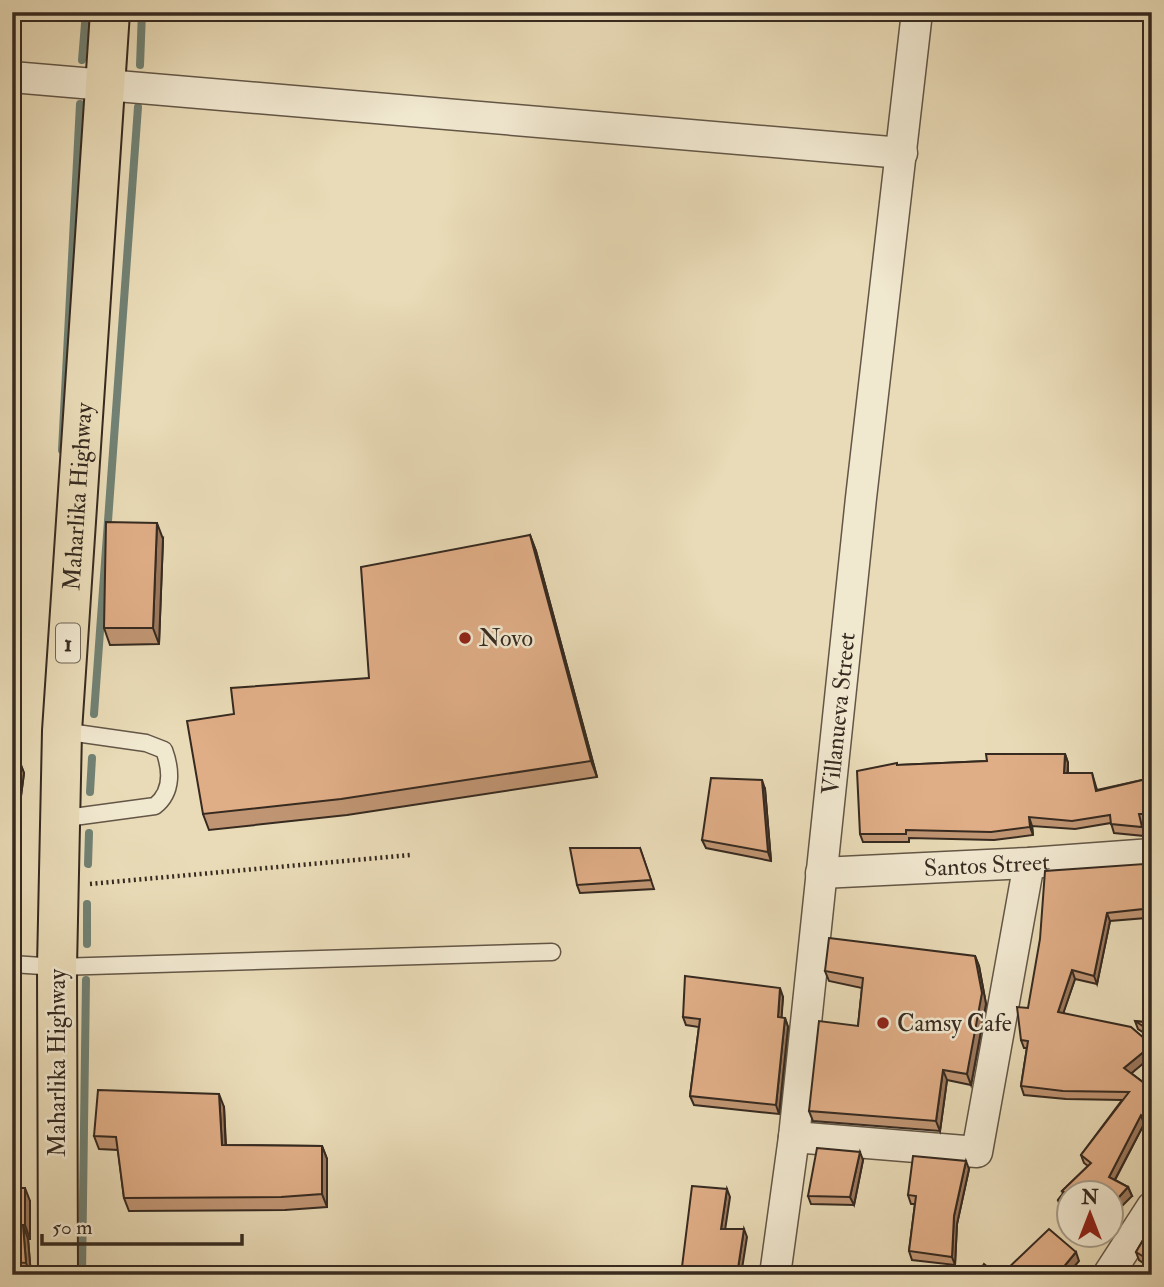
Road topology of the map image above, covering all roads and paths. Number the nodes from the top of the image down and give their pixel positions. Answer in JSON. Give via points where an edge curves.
{"nodes":[{"id":1,"x":110,"y":12,"type":"edge"},
{"id":2,"x":917,"y":12,"type":"edge"},
{"id":3,"x":12,"y":77,"type":"edge"},
{"id":4,"x":106,"y":84,"type":"junction"},
{"id":5,"x":902,"y":153,"type":"junction"},
{"id":6,"x":62,"y":732,"type":"junction"},
{"id":7,"x":58,"y":819,"type":"junction"},
{"id":8,"x":1152,"y":854,"type":"edge"},
{"id":9,"x":410,"y":855,"type":"dead end"},
{"id":10,"x":1029,"y":863,"type":"junction"},
{"id":11,"x":821,"y":873,"type":"junction"},
{"id":12,"x":58,"y":887,"type":"junction"},
{"id":13,"x":552,"y":952,"type":"dead end"},
{"id":14,"x":12,"y":964,"type":"edge"},
{"id":15,"x":57,"y":967,"type":"junction"},
{"id":16,"x":794,"y":1137,"type":"junction"},
{"id":17,"x":1152,"y":1207,"type":"edge"},
{"id":18,"x":58,"y":1275,"type":"edge"},
{"id":19,"x":775,"y":1275,"type":"edge"},
{"id":20,"x":1108,"y":1275,"type":"edge"}],
"edges":[{"from":1,"to":4,"type":"main road","name":"Maharlika Highway","number":"1"},
{"from":2,"to":5,"type":"street","name":"Villanueva Street"},
{"from":3,"to":4,"type":"street"},
{"from":4,"to":5,"type":"street"},
{"from":4,"to":6,"type":"main road","name":"Maharlika Highway","number":"1"},
{"from":5,"to":11,"type":"street","name":"Villanueva Street"},
{"from":6,"to":7,"type":"main road","name":"Maharlika Highway","number":"1"},
{"from":6,"to":7,"type":"lane","via":[[146,743],[164,750],[169,788],[155,806]]},
{"from":7,"to":12,"type":"main road","name":"Maharlika Highway","number":"1"},
{"from":8,"to":10,"type":"street","name":"Santos Street"},
{"from":9,"to":12,"type":"path"},
{"from":10,"to":11,"type":"street","name":"Santos Street"},
{"from":10,"to":16,"type":"street","via":[[977,1152]]},
{"from":11,"to":16,"type":"street","name":"Villanueva Street"},
{"from":12,"to":15,"type":"main road","name":"Maharlika Highway","number":"1"},
{"from":13,"to":15,"type":"lane"},
{"from":14,"to":15,"type":"lane"},
{"from":15,"to":18,"type":"main road","name":"Maharlika Highway","number":"1"},
{"from":16,"to":19,"type":"street","name":"Villanueva Street"},
{"from":17,"to":20,"type":"street"}]}
